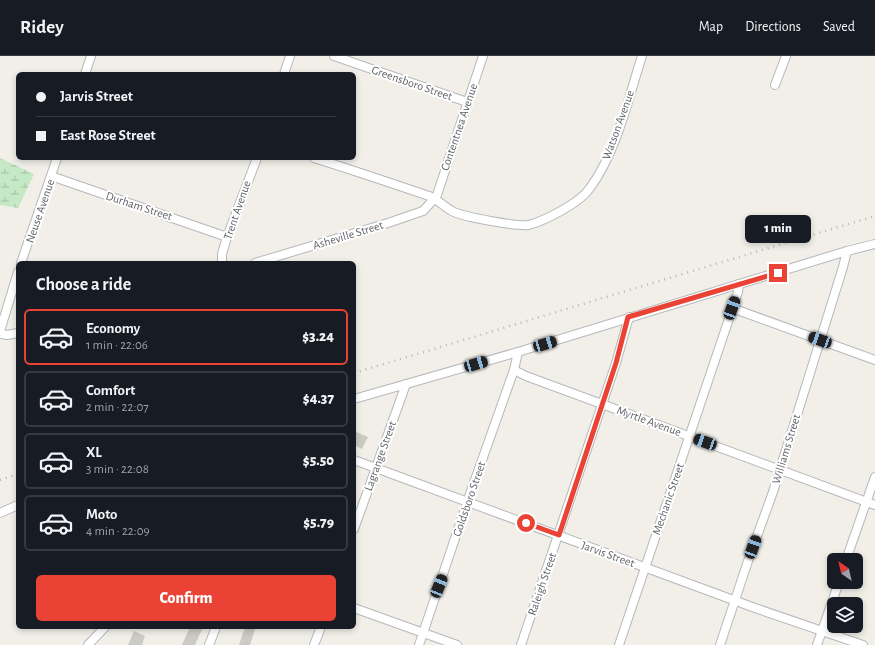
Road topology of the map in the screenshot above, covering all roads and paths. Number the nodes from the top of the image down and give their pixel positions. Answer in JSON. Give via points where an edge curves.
{"nodes":[{"id":1,"x":91,"y":56,"type":"edge"},
{"id":2,"x":290,"y":56,"type":"edge"},
{"id":3,"x":334,"y":56,"type":"edge"},
{"id":4,"x":483,"y":56,"type":"edge"},
{"id":5,"x":642,"y":56,"type":"edge"},
{"id":6,"x":786,"y":56,"type":"edge"},
{"id":7,"x":86,"y":72,"type":"edge"},
{"id":8,"x":285,"y":72,"type":"edge"},
{"id":9,"x":775,"y":85,"type":"dead end"},
{"id":10,"x":468,"y":102,"type":"junction"},
{"id":11,"x":57,"y":160,"type":"edge"},
{"id":12,"x":256,"y":160,"type":"edge"},
{"id":13,"x":321,"y":160,"type":"edge"},
{"id":14,"x":51,"y":176,"type":"junction"},
{"id":15,"x":435,"y":198,"type":"junction"},
{"id":16,"x":227,"y":237,"type":"junction"},
{"id":17,"x":875,"y":244,"type":"edge"},
{"id":18,"x":846,"y":251,"type":"junction"},
{"id":19,"x":22,"y":261,"type":"edge"},
{"id":20,"x":222,"y":261,"type":"edge"},
{"id":21,"x":262,"y":261,"type":"edge"},
{"id":22,"x":16,"y":278,"type":"edge"},
{"id":23,"x":739,"y":284,"type":"junction"},
{"id":24,"x":732,"y":308,"type":"junction"},
{"id":25,"x":628,"y":317,"type":"junction"},
{"id":26,"x":16,"y":333,"type":"edge"},
{"id":27,"x":820,"y":340,"type":"junction"},
{"id":28,"x":518,"y":352,"type":"junction"},
{"id":29,"x":875,"y":360,"type":"edge"},
{"id":30,"x":514,"y":370,"type":"junction"},
{"id":31,"x":406,"y":384,"type":"junction"},
{"id":32,"x":356,"y":398,"type":"edge"},
{"id":33,"x":602,"y":404,"type":"junction"},
{"id":34,"x":690,"y":436,"type":"junction"},
{"id":35,"x":356,"y":461,"type":"edge"},
{"id":36,"x":376,"y":468,"type":"junction"},
{"id":37,"x":780,"y":469,"type":"junction"},
{"id":38,"x":875,"y":477,"type":"edge"},
{"id":39,"x":468,"y":501,"type":"junction"},
{"id":40,"x":866,"y":502,"type":"junction"},
{"id":41,"x":875,"y":505,"type":"edge"},
{"id":42,"x":16,"y":506,"type":"edge"},
{"id":43,"x":2,"y":511,"type":"edge"},
{"id":44,"x":356,"y":523,"type":"edge"},
{"id":45,"x":559,"y":535,"type":"junction"},
{"id":46,"x":848,"y":553,"type":"edge"},
{"id":47,"x":645,"y":568,"type":"junction"},
{"id":48,"x":836,"y":589,"type":"edge"},
{"id":49,"x":735,"y":600,"type":"junction"},
{"id":50,"x":356,"y":609,"type":"edge"},
{"id":51,"x":103,"y":629,"type":"edge"},
{"id":52,"x":215,"y":629,"type":"edge"},
{"id":53,"x":320,"y":629,"type":"edge"},
{"id":54,"x":821,"y":631,"type":"junction"},
{"id":55,"x":423,"y":633,"type":"junction"},
{"id":56,"x":88,"y":645,"type":"edge"},
{"id":57,"x":209,"y":645,"type":"edge"},
{"id":58,"x":314,"y":645,"type":"edge"},
{"id":59,"x":420,"y":645,"type":"edge"},
{"id":60,"x":457,"y":645,"type":"edge"},
{"id":61,"x":521,"y":645,"type":"edge"},
{"id":62,"x":619,"y":645,"type":"edge"},
{"id":63,"x":720,"y":645,"type":"edge"},
{"id":64,"x":817,"y":645,"type":"edge"},
{"id":65,"x":863,"y":645,"type":"edge"}],
"edges":[{"from":1,"to":7,"type":"street"},
{"from":2,"to":8,"type":"street"},
{"from":3,"to":10,"type":"street","name":"Greensboro Street"},
{"from":4,"to":10,"type":"street","name":"Contentnea Avenue"},
{"from":5,"to":15,"type":"street","name":"Watson Avenue","via":[[615,141],[604,164],[590,189],[570,206],[527,225],[490,221],[454,212]]},
{"from":6,"to":9,"type":"street"},
{"from":10,"to":15,"type":"street","name":"Contentnea Avenue"},
{"from":11,"to":14,"type":"street","name":"Neuse Avenue"},
{"from":12,"to":16,"type":"street","name":"Trent Avenue"},
{"from":13,"to":15,"type":"street","name":"Watson Avenue"},
{"from":14,"to":16,"type":"street","name":"Durham Street"},
{"from":14,"to":19,"type":"street","name":"Neuse Avenue"},
{"from":15,"to":21,"type":"street","name":"Asheville Street","via":[[423,211]]},
{"from":16,"to":20,"type":"street","name":"Trent Avenue"},
{"from":17,"to":18,"type":"street"},
{"from":18,"to":23,"type":"street"},
{"from":18,"to":27,"type":"street","name":"Williams Street"},
{"from":22,"to":26,"type":"street","via":[[0,331],[7,335]]},
{"from":23,"to":24,"type":"street","name":"Mechanic Street"},
{"from":23,"to":25,"type":"street"},
{"from":24,"to":27,"type":"street"},
{"from":24,"to":34,"type":"street","name":"Mechanic Street"},
{"from":25,"to":28,"type":"street"},
{"from":25,"to":33,"type":"street","name":"Raleigh Street"},
{"from":27,"to":29,"type":"street"},
{"from":27,"to":37,"type":"street","name":"Williams Street"},
{"from":28,"to":30,"type":"street","name":"Goldsboro Street"},
{"from":28,"to":31,"type":"street"},
{"from":30,"to":33,"type":"street","name":"Myrtle Avenue"},
{"from":30,"to":39,"type":"street","name":"Goldsboro Street"},
{"from":31,"to":32,"type":"street"},
{"from":31,"to":36,"type":"street","name":"Lagrange Street"},
{"from":33,"to":34,"type":"street","name":"Myrtle Avenue"},
{"from":33,"to":45,"type":"street","name":"Raleigh Street"},
{"from":34,"to":37,"type":"street","name":"Myrtle Avenue"},
{"from":34,"to":47,"type":"street","name":"Mechanic Street"},
{"from":35,"to":36,"type":"street","name":"Jarvis Street"},
{"from":36,"to":39,"type":"street","name":"Jarvis Street"},
{"from":36,"to":44,"type":"street","name":"Lagrange Street"},
{"from":37,"to":40,"type":"street","name":"Myrtle Avenue"},
{"from":37,"to":49,"type":"street","name":"Williams Street"},
{"from":38,"to":40,"type":"street"},
{"from":39,"to":45,"type":"street","name":"Jarvis Street"},
{"from":39,"to":55,"type":"street","name":"Goldsboro Street"},
{"from":40,"to":41,"type":"street","name":"Myrtle Avenue"},
{"from":40,"to":46,"type":"street"},
{"from":42,"to":43,"type":"street"},
{"from":45,"to":47,"type":"street","name":"Jarvis Street"},
{"from":45,"to":61,"type":"street","name":"Raleigh Street"},
{"from":47,"to":49,"type":"street","name":"Jarvis Street"},
{"from":47,"to":62,"type":"street","name":"Mechanic Street"},
{"from":48,"to":54,"type":"street"},
{"from":49,"to":54,"type":"street","name":"Jarvis Street"},
{"from":49,"to":63,"type":"street","name":"Williams Street"},
{"from":50,"to":55,"type":"street"},
{"from":51,"to":56,"type":"street"},
{"from":52,"to":57,"type":"street"},
{"from":53,"to":58,"type":"street"},
{"from":54,"to":64,"type":"street"},
{"from":54,"to":65,"type":"street","name":"Jarvis Street"},
{"from":55,"to":59,"type":"street","name":"Goldsboro Street"},
{"from":55,"to":60,"type":"street"}]}
